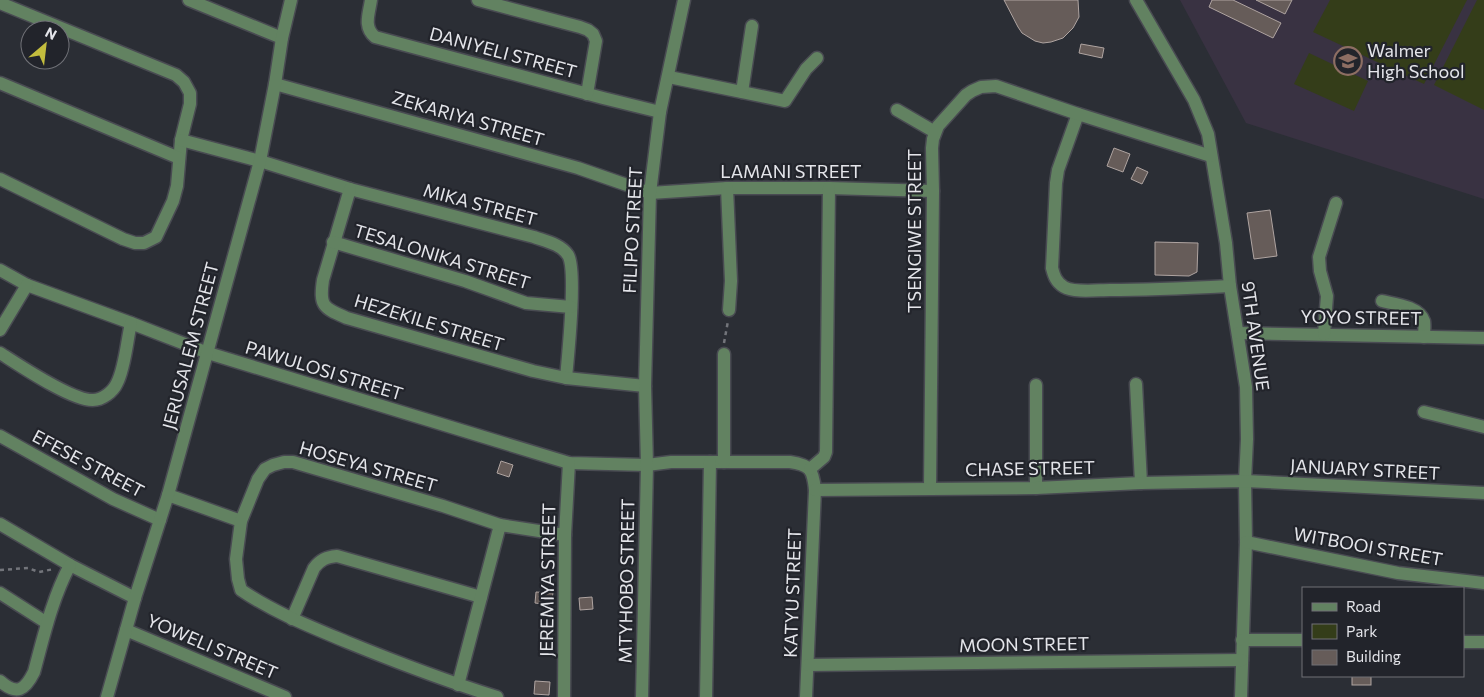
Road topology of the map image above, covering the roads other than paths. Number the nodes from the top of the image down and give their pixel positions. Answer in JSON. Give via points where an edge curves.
{"nodes":[{"id":1,"x":189,"y":0,"type":"edge"},
{"id":2,"x":290,"y":0,"type":"edge"},
{"id":3,"x":371,"y":0,"type":"edge"},
{"id":4,"x":478,"y":0,"type":"edge"},
{"id":5,"x":684,"y":0,"type":"edge"},
{"id":6,"x":1136,"y":0,"type":"edge"},
{"id":7,"x":0,"y":2,"type":"edge"},
{"id":8,"x":528,"y":6,"type":"edge"},
{"id":9,"x":752,"y":26,"type":"dead end"},
{"id":10,"x":282,"y":38,"type":"junction"},
{"id":11,"x":817,"y":58,"type":"dead end"},
{"id":12,"x":669,"y":76,"type":"junction"},
{"id":13,"x":0,"y":83,"type":"edge"},
{"id":14,"x":275,"y":84,"type":"junction"},
{"id":15,"x":742,"y":92,"type":"junction"},
{"id":16,"x":587,"y":94,"type":"junction"},
{"id":17,"x":897,"y":110,"type":"dead end"},
{"id":18,"x":660,"y":112,"type":"junction"},
{"id":19,"x":1078,"y":114,"type":"junction"},
{"id":20,"x":935,"y":132,"type":"junction"},
{"id":21,"x":181,"y":140,"type":"junction"},
{"id":22,"x":1211,"y":156,"type":"junction"},
{"id":23,"x":179,"y":158,"type":"junction"},
{"id":24,"x":260,"y":161,"type":"junction"},
{"id":25,"x":0,"y":178,"type":"edge"},
{"id":26,"x":727,"y":188,"type":"junction"},
{"id":27,"x":829,"y":188,"type":"junction"},
{"id":28,"x":350,"y":189,"type":"junction"},
{"id":29,"x":933,"y":191,"type":"junction"},
{"id":30,"x":650,"y":193,"type":"junction"},
{"id":31,"x":1336,"y":203,"type":"dead end"},
{"id":32,"x":333,"y":242,"type":"junction"},
{"id":33,"x":0,"y":270,"type":"edge"},
{"id":34,"x":27,"y":285,"type":"junction"},
{"id":35,"x":1230,"y":286,"type":"junction"},
{"id":36,"x":1382,"y":301,"type":"dead end"},
{"id":37,"x":571,"y":307,"type":"junction"},
{"id":38,"x":729,"y":310,"type":"road end"},
{"id":39,"x":131,"y":323,"type":"junction"},
{"id":40,"x":0,"y":330,"type":"edge"},
{"id":41,"x":1238,"y":332,"type":"junction"},
{"id":42,"x":1324,"y":334,"type":"junction"},
{"id":43,"x":1424,"y":337,"type":"junction"},
{"id":44,"x":1484,"y":338,"type":"edge"},
{"id":45,"x":0,"y":353,"type":"edge"},
{"id":46,"x":208,"y":354,"type":"junction"},
{"id":47,"x":724,"y":354,"type":"road end"},
{"id":48,"x":566,"y":378,"type":"junction"},
{"id":49,"x":1136,"y":384,"type":"dead end"},
{"id":50,"x":1036,"y":385,"type":"dead end"},
{"id":51,"x":645,"y":386,"type":"junction"},
{"id":52,"x":1424,"y":412,"type":"dead end"},
{"id":53,"x":1484,"y":427,"type":"edge"},
{"id":54,"x":0,"y":436,"type":"edge"},
{"id":55,"x":710,"y":462,"type":"junction"},
{"id":56,"x":724,"y":462,"type":"junction"},
{"id":57,"x":569,"y":463,"type":"junction"},
{"id":58,"x":647,"y":465,"type":"junction"},
{"id":59,"x":810,"y":469,"type":"junction"},
{"id":60,"x":1245,"y":481,"type":"junction"},
{"id":61,"x":1141,"y":484,"type":"junction"},
{"id":62,"x":930,"y":488,"type":"junction"},
{"id":63,"x":1036,"y":488,"type":"junction"},
{"id":64,"x":815,"y":490,"type":"junction"},
{"id":65,"x":1484,"y":493,"type":"edge"},
{"id":66,"x":168,"y":495,"type":"junction"},
{"id":67,"x":160,"y":520,"type":"junction"},
{"id":68,"x":241,"y":521,"type":"junction"},
{"id":69,"x":0,"y":524,"type":"edge"},
{"id":70,"x":500,"y":525,"type":"junction"},
{"id":71,"x":564,"y":535,"type":"junction"},
{"id":72,"x":1246,"y":542,"type":"junction"},
{"id":73,"x":70,"y":565,"type":"junction"},
{"id":74,"x":1484,"y":583,"type":"edge"},
{"id":75,"x":0,"y":593,"type":"edge"},
{"id":76,"x":481,"y":597,"type":"junction"},
{"id":77,"x":135,"y":598,"type":"junction"},
{"id":78,"x":292,"y":619,"type":"junction"},
{"id":79,"x":47,"y":623,"type":"junction"},
{"id":80,"x":126,"y":630,"type":"junction"},
{"id":81,"x":1242,"y":640,"type":"junction"},
{"id":82,"x":1302,"y":640,"type":"edge"},
{"id":83,"x":1464,"y":642,"type":"edge"},
{"id":84,"x":1484,"y":642,"type":"edge"},
{"id":85,"x":1242,"y":660,"type":"junction"},
{"id":86,"x":808,"y":665,"type":"junction"},
{"id":87,"x":0,"y":681,"type":"edge"},
{"id":88,"x":458,"y":685,"type":"junction"},
{"id":89,"x":107,"y":697,"type":"edge"},
{"id":90,"x":285,"y":697,"type":"edge"},
{"id":91,"x":497,"y":697,"type":"edge"},
{"id":92,"x":564,"y":697,"type":"edge"},
{"id":93,"x":642,"y":697,"type":"edge"},
{"id":94,"x":706,"y":697,"type":"edge"},
{"id":95,"x":806,"y":697,"type":"edge"},
{"id":96,"x":1241,"y":697,"type":"edge"}],
"edges":[{"from":1,"to":10,"type":"street"},
{"from":2,"to":10,"type":"street","name":"JERUSALEM STREET"},
{"from":3,"to":16,"type":"street","name":"DANIYELI STREET","via":[[368,27],[375,36]]},
{"from":4,"to":8,"type":"street"},
{"from":5,"to":12,"type":"street","name":"FILIPO STREET"},
{"from":6,"to":22,"type":"street","name":"9TH AVENUE","via":[[1194,100],[1208,134]]},
{"from":7,"to":21,"type":"street","via":[[176,75],[190,93]]},
{"from":8,"to":16,"type":"street","via":[[593,34],[596,42]]},
{"from":9,"to":15,"type":"street"},
{"from":10,"to":14,"type":"street","name":"JERUSALEM STREET"},
{"from":11,"to":15,"type":"street","via":[[785,101]]},
{"from":12,"to":15,"type":"street"},
{"from":12,"to":18,"type":"street","name":"FILIPO STREET"},
{"from":13,"to":23,"type":"street"},
{"from":14,"to":24,"type":"street","name":"JERUSALEM STREET"},
{"from":14,"to":30,"type":"street","name":"ZEKARIYA STREET","via":[[578,168]]},
{"from":16,"to":18,"type":"street","name":"DANIYELI STREET"},
{"from":17,"to":20,"type":"street"},
{"from":18,"to":30,"type":"street","name":"FILIPO STREET"},
{"from":19,"to":20,"type":"street","name":"TSENGIWE STREET","via":[[989,86],[977,88],[966,95]]},
{"from":19,"to":22,"type":"street","name":"TSENGIWE STREET"},
{"from":19,"to":35,"type":"street","via":[[1056,182],[1052,268],[1059,283],[1066,288],[1087,290]]},
{"from":20,"to":29,"type":"street","name":"TSENGIWE STREET"},
{"from":21,"to":23,"type":"street"},
{"from":21,"to":24,"type":"street","name":"MIKA STREET"},
{"from":22,"to":35,"type":"street","name":"9TH AVENUE"},
{"from":23,"to":25,"type":"street","via":[[173,201],[156,237],[144,244],[123,239]]},
{"from":24,"to":28,"type":"street","name":"MIKA STREET"},
{"from":24,"to":46,"type":"street","name":"JERUSALEM STREET"},
{"from":26,"to":27,"type":"street","name":"LAMANI STREET"},
{"from":26,"to":30,"type":"street","name":"LAMANI STREET"},
{"from":26,"to":38,"type":"street"},
{"from":27,"to":29,"type":"street","name":"LAMANI STREET"},
{"from":27,"to":59,"type":"street","via":[[826,452]]},
{"from":28,"to":32,"type":"street","name":"HEZEKILE STREET"},
{"from":28,"to":37,"type":"street","name":"MIKA STREET","via":[[534,237],[560,247],[569,256]]},
{"from":29,"to":62,"type":"street","name":"TSENGIWE STREET"},
{"from":30,"to":51,"type":"street","name":"FILIPO STREET"},
{"from":31,"to":42,"type":"street","via":[[1319,257],[1327,296]]},
{"from":32,"to":37,"type":"street","name":"TESALONIKA STREET","via":[[465,281],[526,303]]},
{"from":32,"to":48,"type":"street","name":"HEZEKILE STREET","via":[[321,291],[322,303],[329,310],[505,364]]},
{"from":33,"to":34,"type":"street","name":"PAWULOSI STREET"},
{"from":34,"to":39,"type":"street","name":"PAWULOSI STREET"},
{"from":34,"to":40,"type":"street"},
{"from":35,"to":41,"type":"street","name":"9TH AVENUE"},
{"from":36,"to":43,"type":"street","via":[[1419,313],[1424,321]]},
{"from":37,"to":48,"type":"street","name":"MIKA STREET"},
{"from":39,"to":45,"type":"street","via":[[116,385],[104,397],[92,400],[76,397]]},
{"from":39,"to":46,"type":"street","name":"PAWULOSI STREET"},
{"from":41,"to":42,"type":"street","name":"YOYO STREET"},
{"from":41,"to":60,"type":"street","name":"9TH AVENUE","via":[[1246,387]]},
{"from":42,"to":43,"type":"street","name":"YOYO STREET"},
{"from":43,"to":44,"type":"street","name":"YOYO STREET"},
{"from":46,"to":57,"type":"street","name":"PAWULOSI STREET"},
{"from":46,"to":66,"type":"street","name":"JERUSALEM STREET"},
{"from":47,"to":56,"type":"street"},
{"from":48,"to":51,"type":"street","name":"HEZEKILE STREET"},
{"from":49,"to":61,"type":"street"},
{"from":50,"to":63,"type":"street"},
{"from":51,"to":58,"type":"street","name":"FILIPO STREET"},
{"from":52,"to":53,"type":"street"},
{"from":54,"to":67,"type":"street","name":"EFESE STREET","via":[[114,499]]},
{"from":55,"to":56,"type":"street","name":"PAWULOSI STREET"},
{"from":55,"to":58,"type":"street","name":"PAWULOSI STREET"},
{"from":55,"to":94,"type":"street"},
{"from":56,"to":59,"type":"street","name":"PAWULOSI STREET","via":[[790,462]]},
{"from":57,"to":58,"type":"street","name":"PAWULOSI STREET"},
{"from":57,"to":71,"type":"street","name":"JEREMIYA STREET"},
{"from":58,"to":93,"type":"street","name":"MTYHOBO STREET"},
{"from":59,"to":64,"type":"street","name":"KATYU STREET"},
{"from":60,"to":61,"type":"street","name":"CHASE STREET"},
{"from":60,"to":65,"type":"street","name":"JANUARY STREET"},
{"from":60,"to":72,"type":"street","name":"9TH AVENUE"},
{"from":61,"to":63,"type":"street","name":"CHASE STREET"},
{"from":62,"to":63,"type":"street","name":"CHASE STREET"},
{"from":62,"to":64,"type":"street","name":"CHASE STREET"},
{"from":64,"to":86,"type":"street","name":"KATYU STREET"},
{"from":66,"to":67,"type":"street","name":"JERUSALEM STREET"},
{"from":66,"to":68,"type":"street"},
{"from":67,"to":77,"type":"street","name":"JERUSALEM STREET"},
{"from":68,"to":70,"type":"street","name":"HOSEYA STREET","via":[[265,469],[293,462]]},
{"from":68,"to":78,"type":"street","name":"HOSEYA STREET","via":[[236,559],[241,590]]},
{"from":69,"to":73,"type":"street"},
{"from":70,"to":71,"type":"street","name":"HOSEYA STREET"},
{"from":70,"to":76,"type":"street"},
{"from":71,"to":92,"type":"street","name":"JEREMIYA STREET"},
{"from":72,"to":74,"type":"street","name":"WITBOOI STREET","via":[[1398,573]]},
{"from":72,"to":81,"type":"street","name":"9TH AVENUE"},
{"from":73,"to":77,"type":"street"},
{"from":73,"to":79,"type":"street"},
{"from":75,"to":79,"type":"street"},
{"from":76,"to":78,"type":"street","via":[[336,556],[326,557],[314,568]]},
{"from":76,"to":88,"type":"street"},
{"from":77,"to":80,"type":"street","name":"JERUSALEM STREET"},
{"from":78,"to":88,"type":"street","name":"HOSEYA STREET"},
{"from":79,"to":87,"type":"street","via":[[34,672],[24,688],[12,689]]},
{"from":80,"to":89,"type":"street","name":"JERUSALEM STREET"},
{"from":80,"to":90,"type":"street","name":"YOWELI STREET"},
{"from":81,"to":82,"type":"street"},
{"from":81,"to":85,"type":"street","name":"9TH AVENUE"},
{"from":83,"to":84,"type":"street"},
{"from":85,"to":86,"type":"street","name":"MOON STREET"},
{"from":85,"to":96,"type":"street","name":"9TH AVENUE"},
{"from":86,"to":95,"type":"street","name":"KATYU STREET"},
{"from":88,"to":91,"type":"street","name":"HOSEYA STREET"}]}
